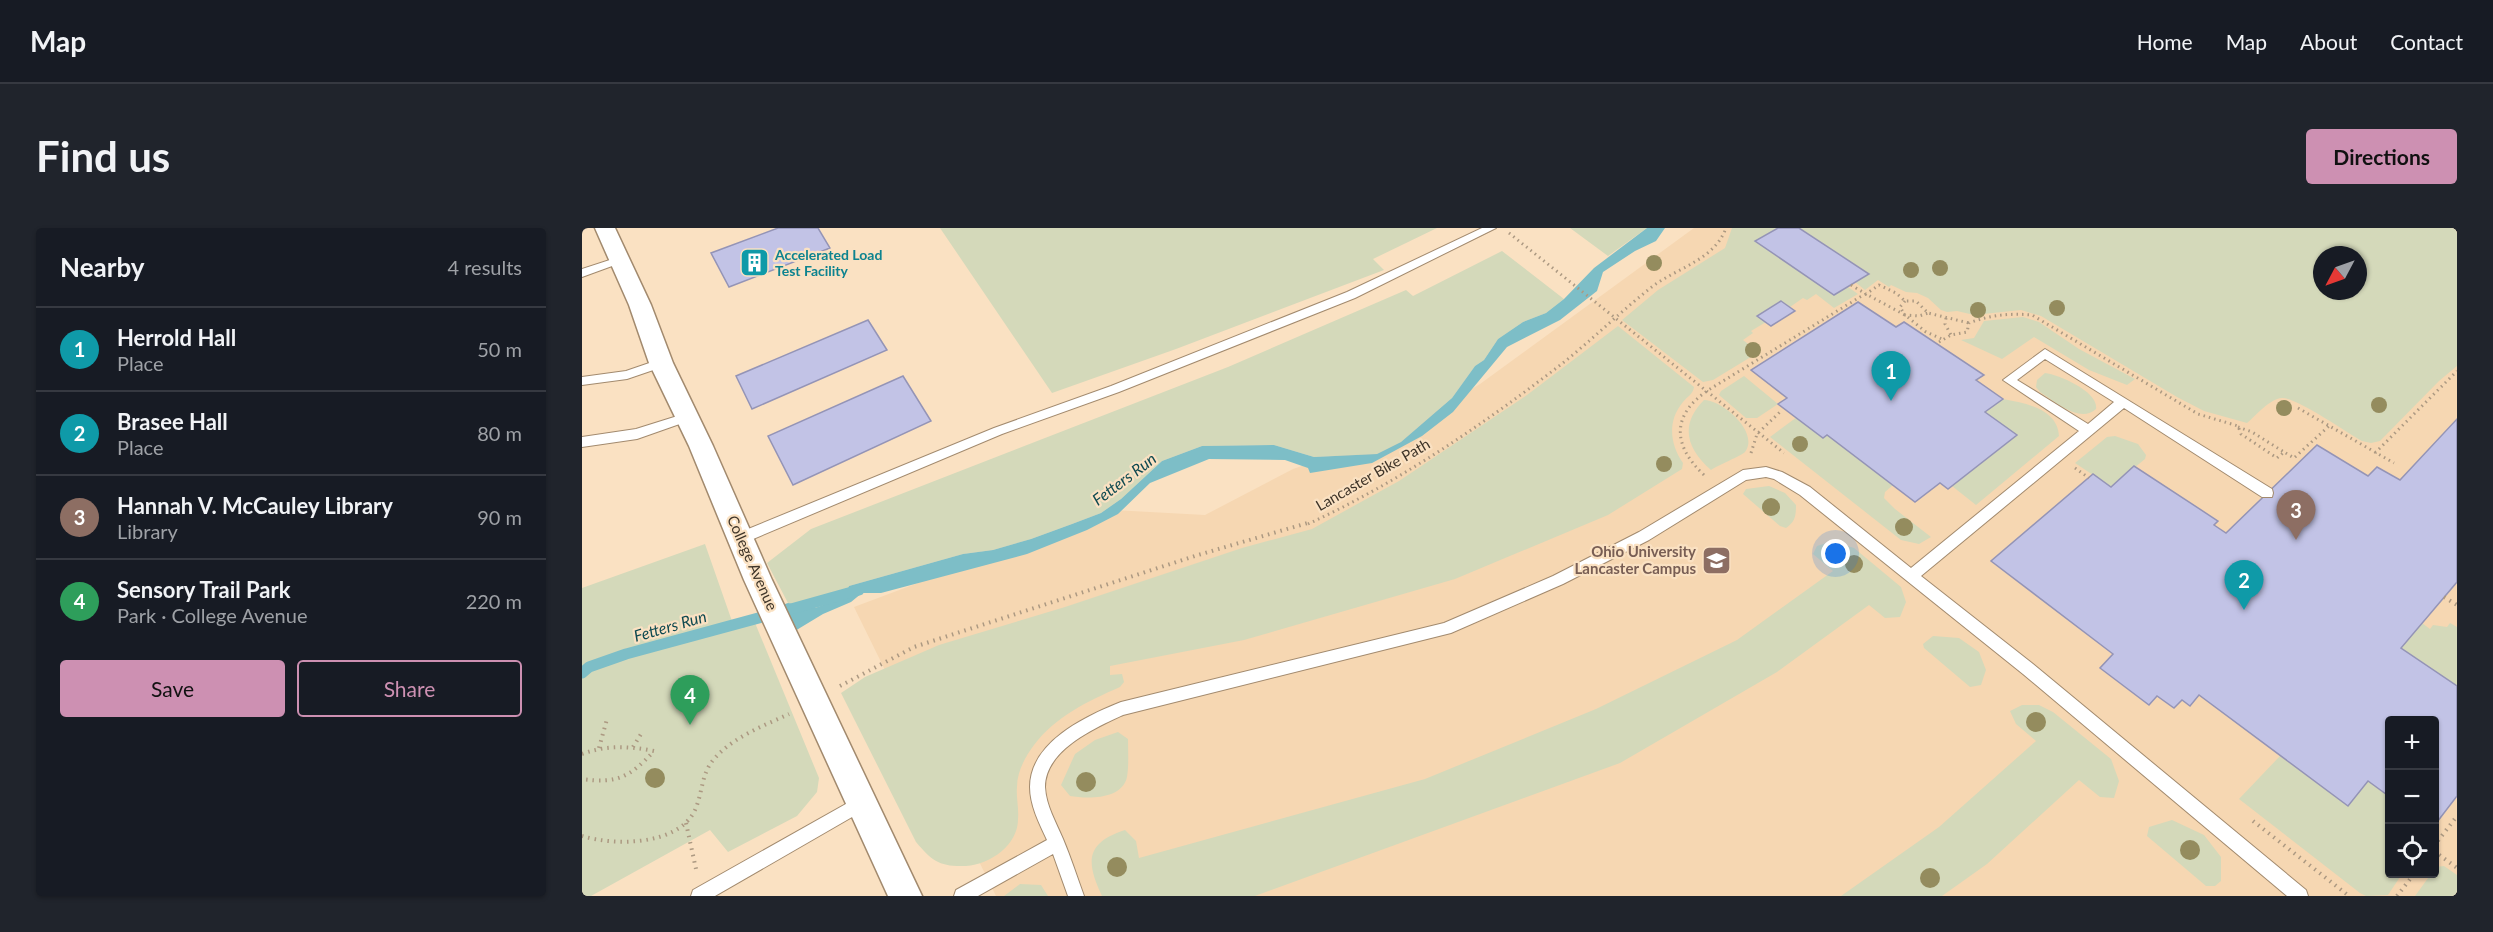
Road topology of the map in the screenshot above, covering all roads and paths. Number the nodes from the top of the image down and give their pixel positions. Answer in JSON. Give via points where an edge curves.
{"nodes":[{"id":1,"x":605,"y":228,"type":"edge"},
{"id":2,"x":1491,"y":228,"type":"edge"},
{"id":3,"x":1502,"y":228,"type":"edge"},
{"id":4,"x":1726,"y":228,"type":"edge"},
{"id":5,"x":619,"y":260,"type":"junction"},
{"id":6,"x":582,"y":273,"type":"edge"},
{"id":7,"x":1851,"y":285,"type":"dead end"},
{"id":8,"x":1866,"y":294,"type":"junction"},
{"id":9,"x":1905,"y":301,"type":"junction"},
{"id":10,"x":1603,"y":308,"type":"dead end"},
{"id":11,"x":1928,"y":312,"type":"junction"},
{"id":12,"x":1905,"y":315,"type":"junction"},
{"id":13,"x":1946,"y":318,"type":"junction"},
{"id":14,"x":1969,"y":323,"type":"junction"},
{"id":15,"x":1951,"y":335,"type":"junction"},
{"id":16,"x":1941,"y":341,"type":"joint"},
{"id":17,"x":661,"y":363,"type":"junction"},
{"id":18,"x":2457,"y":371,"type":"edge"},
{"id":19,"x":582,"y":381,"type":"edge"},
{"id":20,"x":2123,"y":402,"type":"junction"},
{"id":21,"x":2298,"y":408,"type":"dead end"},
{"id":22,"x":1781,"y":411,"type":"dead end"},
{"id":23,"x":687,"y":417,"type":"junction"},
{"id":24,"x":2238,"y":426,"type":"junction"},
{"id":25,"x":2329,"y":426,"type":"junction"},
{"id":26,"x":2087,"y":430,"type":"junction"},
{"id":27,"x":582,"y":442,"type":"edge"},
{"id":28,"x":2284,"y":452,"type":"junction"},
{"id":29,"x":2375,"y":453,"type":"junction"},
{"id":30,"x":1752,"y":457,"type":"dead end"},
{"id":31,"x":2394,"y":463,"type":"dead end"},
{"id":32,"x":1720,"y":489,"type":"junction"},
{"id":33,"x":2267,"y":494,"type":"dead end"},
{"id":34,"x":741,"y":538,"type":"junction"},
{"id":35,"x":1911,"y":576,"type":"junction"},
{"id":36,"x":2444,"y":597,"type":"dead end"},
{"id":37,"x":2457,"y":604,"type":"edge"},
{"id":38,"x":837,"y":687,"type":"dead end"},
{"id":39,"x":793,"y":712,"type":"dead end"},
{"id":40,"x":607,"y":719,"type":"dead end"},
{"id":41,"x":641,"y":734,"type":"dead end"},
{"id":42,"x":633,"y":747,"type":"junction"},
{"id":43,"x":599,"y":748,"type":"junction"},
{"id":44,"x":582,"y":754,"type":"edge"},
{"id":45,"x":582,"y":779,"type":"edge"},
{"id":46,"x":860,"y":804,"type":"junction"},
{"id":47,"x":2457,"y":816,"type":"edge"},
{"id":48,"x":686,"y":823,"type":"junction"},
{"id":49,"x":582,"y":836,"type":"edge"},
{"id":50,"x":2439,"y":839,"type":"edge"},
{"id":51,"x":1057,"y":843,"type":"junction"},
{"id":52,"x":2439,"y":855,"type":"edge"},
{"id":53,"x":2457,"y":868,"type":"edge"},
{"id":54,"x":2410,"y":878,"type":"edge"},
{"id":55,"x":701,"y":895,"type":"edge"},
{"id":56,"x":905,"y":896,"type":"edge"},
{"id":57,"x":962,"y":896,"type":"edge"},
{"id":58,"x":1076,"y":896,"type":"edge"},
{"id":59,"x":2300,"y":896,"type":"edge"},
{"id":60,"x":2397,"y":896,"type":"edge"}],
"edges":[{"from":1,"to":5,"type":"street","name":"College Avenue"},
{"from":2,"to":34,"type":"lane","via":[[1351,295],[998,431]]},
{"from":3,"to":10,"type":"path"},
{"from":4,"to":38,"type":"path","name":"Lancaster Bike Path","via":[[1715,249],[1655,285],[1509,403],[1347,506],[1301,527],[1198,555],[914,647]]},
{"from":5,"to":6,"type":"lane"},
{"from":5,"to":17,"type":"street","name":"College Avenue"},
{"from":7,"to":8,"type":"path"},
{"from":8,"to":9,"type":"path","via":[[1879,285]]},
{"from":8,"to":12,"type":"path"},
{"from":8,"to":32,"type":"path","via":[[1740,370],[1697,398],[1686,410],[1679,433],[1685,453],[1693,466]]},
{"from":9,"to":11,"type":"path","via":[[1916,301]]},
{"from":9,"to":12,"type":"path","via":[[1900,307]]},
{"from":11,"to":12,"type":"path"},
{"from":11,"to":13,"type":"path"},
{"from":12,"to":16,"type":"path"},
{"from":13,"to":14,"type":"path"},
{"from":13,"to":15,"type":"path"},
{"from":14,"to":15,"type":"path","via":[[1967,332]]},
{"from":14,"to":24,"type":"path","via":[[1995,315],[2032,315],[2198,414]]},
{"from":15,"to":16,"type":"path"},
{"from":17,"to":19,"type":"lane","via":[[627,375]]},
{"from":17,"to":23,"type":"street","name":"College Avenue"},
{"from":18,"to":29,"type":"path"},
{"from":20,"to":26,"type":"lane"},
{"from":20,"to":26,"type":"lane","via":[[2045,353],[2009,380]]},
{"from":20,"to":33,"type":"lane"},
{"from":21,"to":25,"type":"path"},
{"from":22,"to":30,"type":"path","via":[[1755,437]]},
{"from":23,"to":27,"type":"lane","via":[[637,434]]},
{"from":23,"to":34,"type":"street","name":"College Avenue"},
{"from":24,"to":28,"type":"path"},
{"from":24,"to":28,"type":"path","via":[[2241,434],[2277,458]]},
{"from":25,"to":28,"type":"path","via":[[2294,458]]},
{"from":25,"to":29,"type":"path"},
{"from":26,"to":35,"type":"lane"},
{"from":29,"to":31,"type":"path"},
{"from":32,"to":35,"type":"lane","via":[[1752,473],[1766,472],[1786,478]]},
{"from":32,"to":51,"type":"lane","via":[[1635,541],[1446,629],[1121,709],[1096,721],[1053,751],[1038,783],[1039,802]]},
{"from":34,"to":46,"type":"street","name":"College Avenue"},
{"from":35,"to":59,"type":"lane"},
{"from":36,"to":37,"type":"path"},
{"from":39,"to":48,"type":"path","via":[[745,736],[714,758],[703,774],[698,802]]},
{"from":40,"to":43,"type":"path"},
{"from":41,"to":42,"type":"path"},
{"from":42,"to":43,"type":"path"},
{"from":42,"to":45,"type":"path","via":[[657,751],[618,781]]},
{"from":43,"to":44,"type":"path"},
{"from":46,"to":55,"type":"lane"},
{"from":46,"to":56,"type":"street","name":"College Avenue"},
{"from":47,"to":50,"type":"path"},
{"from":48,"to":49,"type":"path","via":[[629,844]]},
{"from":48,"to":55,"type":"path"},
{"from":51,"to":57,"type":"lane"},
{"from":51,"to":58,"type":"lane"},
{"from":52,"to":53,"type":"path"},
{"from":54,"to":60,"type":"path"}]}
